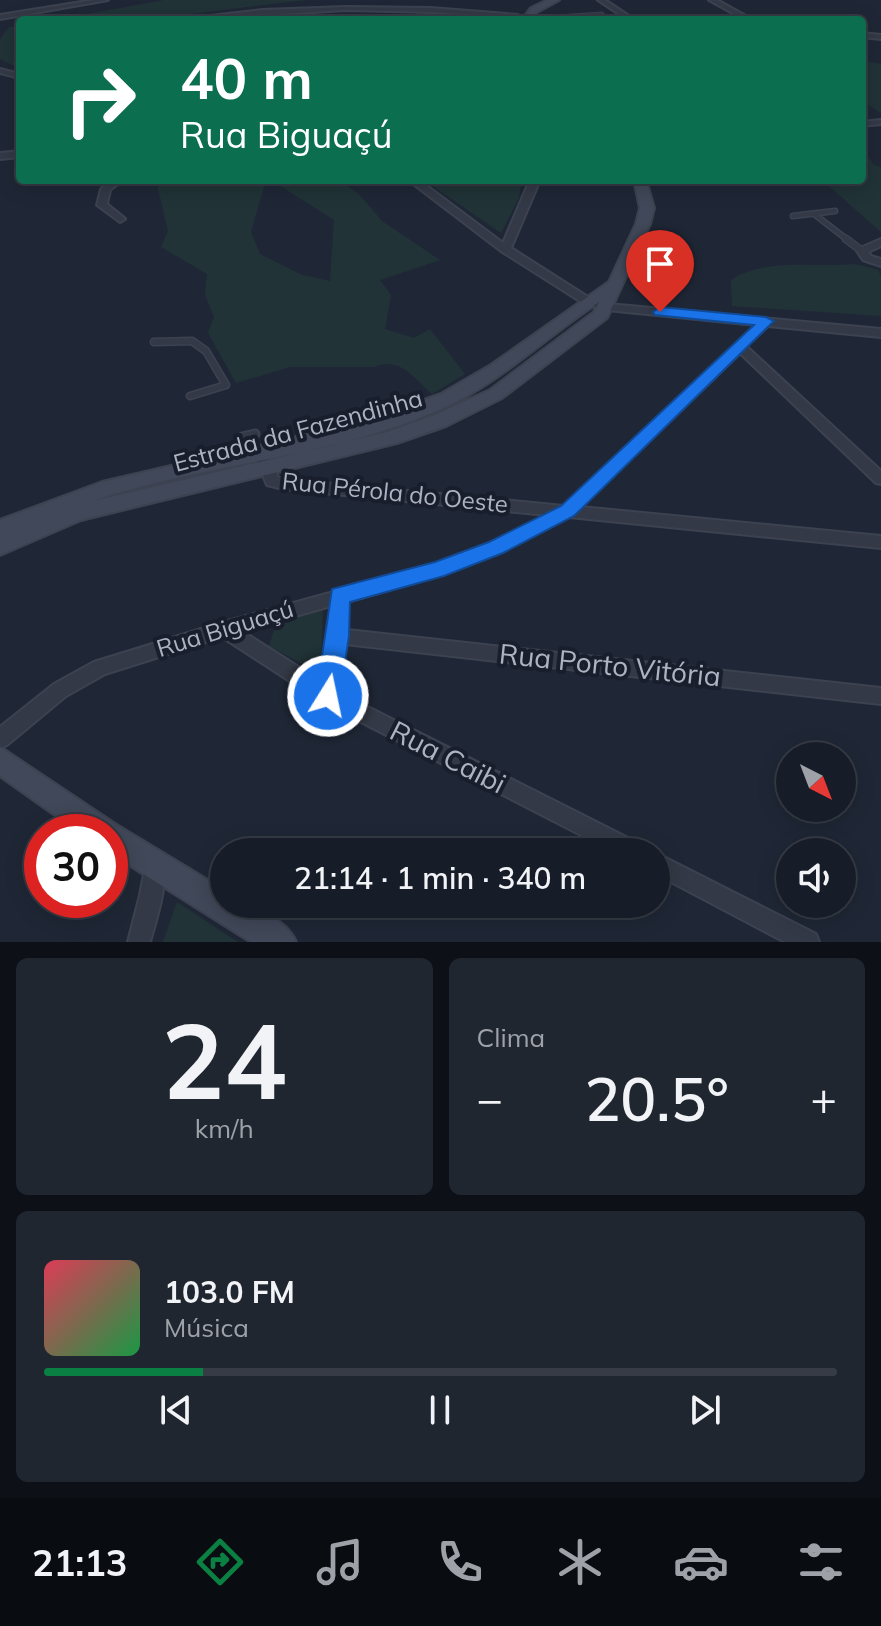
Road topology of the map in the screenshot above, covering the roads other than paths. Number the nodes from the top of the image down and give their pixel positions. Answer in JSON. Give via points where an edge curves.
{"nodes":[{"id":1,"x":105,"y":0,"type":"edge"},
{"id":2,"x":453,"y":0,"type":"edge"},
{"id":3,"x":541,"y":0,"type":"edge"},
{"id":4,"x":555,"y":0,"type":"edge"},
{"id":5,"x":601,"y":0,"type":"edge"},
{"id":6,"x":712,"y":0,"type":"edge"},
{"id":7,"x":437,"y":11,"type":"junction"},
{"id":8,"x":602,"y":14,"type":"dead end"},
{"id":9,"x":220,"y":16,"type":"edge"},
{"id":10,"x":493,"y":16,"type":"edge"},
{"id":11,"x":518,"y":16,"type":"edge"},
{"id":12,"x":529,"y":16,"type":"edge"},
{"id":13,"x":572,"y":16,"type":"edge"},
{"id":14,"x":626,"y":16,"type":"edge"},
{"id":15,"x":742,"y":16,"type":"edge"},
{"id":16,"x":0,"y":17,"type":"edge"},
{"id":17,"x":113,"y":184,"type":"edge"},
{"id":18,"x":418,"y":184,"type":"edge"},
{"id":19,"x":533,"y":184,"type":"edge"},
{"id":20,"x":641,"y":184,"type":"edge"},
{"id":21,"x":835,"y":211,"type":"dead end"},
{"id":22,"x":814,"y":214,"type":"junction"},
{"id":23,"x":793,"y":216,"type":"dead end"},
{"id":24,"x":120,"y":219,"type":"dead end"},
{"id":25,"x":881,"y":242,"type":"edge"},
{"id":26,"x":505,"y":249,"type":"junction"},
{"id":27,"x":862,"y":251,"type":"junction"},
{"id":28,"x":881,"y":263,"type":"edge"},
{"id":29,"x":614,"y":285,"type":"junction"},
{"id":30,"x":587,"y":301,"type":"junction"},
{"id":31,"x":607,"y":307,"type":"junction"},
{"id":32,"x":766,"y":321,"type":"junction"},
{"id":33,"x":881,"y":333,"type":"edge"},
{"id":34,"x":154,"y":342,"type":"dead end"},
{"id":35,"x":739,"y":346,"type":"junction"},
{"id":36,"x":190,"y":396,"type":"dead end"},
{"id":37,"x":255,"y":434,"type":"dead end"},
{"id":38,"x":258,"y":461,"type":"junction"},
{"id":39,"x":881,"y":479,"type":"edge"},
{"id":40,"x":568,"y":511,"type":"junction"},
{"id":41,"x":0,"y":529,"type":"edge"},
{"id":42,"x":881,"y":542,"type":"edge"},
{"id":43,"x":0,"y":546,"type":"edge"},
{"id":44,"x":339,"y":596,"type":"junction"},
{"id":45,"x":224,"y":629,"type":"junction"},
{"id":46,"x":338,"y":636,"type":"junction"},
{"id":47,"x":328,"y":696,"type":"junction"},
{"id":48,"x":881,"y":696,"type":"edge"},
{"id":49,"x":0,"y":739,"type":"edge"},
{"id":50,"x":0,"y":760,"type":"edge"},
{"id":51,"x":78,"y":814,"type":"edge"},
{"id":52,"x":607,"y":838,"type":"edge"},
{"id":53,"x":128,"y":848,"type":"edge"},
{"id":54,"x":154,"y":866,"type":"junction"},
{"id":55,"x":670,"y":870,"type":"edge"},
{"id":56,"x":139,"y":942,"type":"edge"},
{"id":57,"x":280,"y":942,"type":"edge"},
{"id":58,"x":808,"y":942,"type":"edge"}],
"edges":[{"from":1,"to":16,"type":"street"},
{"from":2,"to":7,"type":"street"},
{"from":3,"to":11,"type":"main road"},
{"from":4,"to":12,"type":"main road"},
{"from":5,"to":14,"type":"street"},
{"from":6,"to":15,"type":"street"},
{"from":7,"to":9,"type":"street"},
{"from":7,"to":10,"type":"street"},
{"from":8,"to":13,"type":"lane"},
{"from":17,"to":24,"type":"street","via":[[102,205]]},
{"from":18,"to":26,"type":"street"},
{"from":19,"to":26,"type":"street"},
{"from":20,"to":29,"type":"main road","name":"Estrada da Fazendinha","via":[[647,208],[643,224]]},
{"from":21,"to":22,"type":"lane"},
{"from":22,"to":23,"type":"lane"},
{"from":22,"to":27,"type":"lane"},
{"from":25,"to":27,"type":"street"},
{"from":26,"to":30,"type":"street"},
{"from":27,"to":28,"type":"street"},
{"from":29,"to":30,"type":"main road","name":"Estrada da Fazendinha"},
{"from":29,"to":31,"type":"main road","name":"Estrada da Fazendinha"},
{"from":30,"to":31,"type":"street"},
{"from":30,"to":38,"type":"main road","name":"Estrada da Fazendinha","via":[[500,369],[453,396]]},
{"from":31,"to":32,"type":"street"},
{"from":31,"to":38,"type":"main road","name":"Estrada da Fazendinha","via":[[514,383],[470,407],[390,438]]},
{"from":32,"to":33,"type":"street"},
{"from":32,"to":35,"type":"street","name":"Rua Biguaçú"},
{"from":34,"to":36,"type":"lane","via":[[181,337],[200,343],[226,385]]},
{"from":35,"to":39,"type":"street"},
{"from":35,"to":40,"type":"street","name":"Rua Biguaçú"},
{"from":37,"to":38,"type":"lane","via":[[242,437]]},
{"from":38,"to":40,"type":"street","name":"Rua Pérola do Oeste","via":[[272,481],[283,484]]},
{"from":38,"to":41,"type":"main road","name":"Estrada da Fazendinha","via":[[67,501]]},
{"from":38,"to":43,"type":"main road","name":"Estrada da Fazendinha","via":[[76,513]]},
{"from":40,"to":42,"type":"street","name":"Rua Pérola do Oeste"},
{"from":40,"to":44,"type":"street","name":"Rua Biguaçú","via":[[496,548],[437,570]]},
{"from":44,"to":45,"type":"street","name":"Rua Biguaçú"},
{"from":44,"to":46,"type":"street"},
{"from":45,"to":47,"type":"street","name":"Rua Caibi"},
{"from":45,"to":49,"type":"street","name":"Rua Biguaçú","via":[[100,668],[60,690]]},
{"from":46,"to":47,"type":"street"},
{"from":46,"to":48,"type":"street","name":"Rua Porto Vitória"},
{"from":47,"to":52,"type":"street","name":"Rua Caibi"},
{"from":50,"to":51,"type":"main road"},
{"from":53,"to":54,"type":"main road"},
{"from":54,"to":56,"type":"street"},
{"from":54,"to":57,"type":"main road"},
{"from":55,"to":58,"type":"street"}]}
